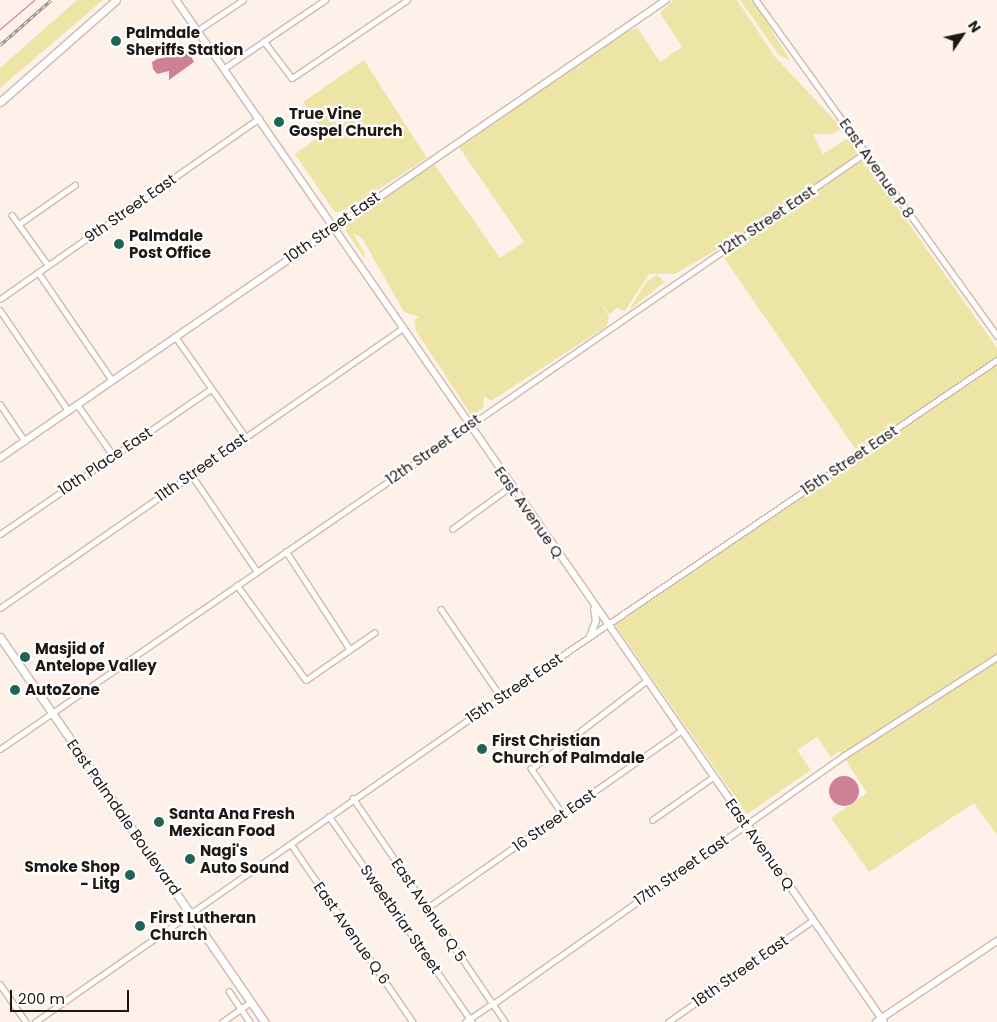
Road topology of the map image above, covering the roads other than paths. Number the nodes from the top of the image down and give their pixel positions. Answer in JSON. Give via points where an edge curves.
{"nodes":[{"id":1,"x":116,"y":0,"type":"edge"},
{"id":2,"x":176,"y":0,"type":"edge"},
{"id":3,"x":242,"y":0,"type":"edge"},
{"id":4,"x":325,"y":0,"type":"edge"},
{"id":5,"x":407,"y":0,"type":"edge"},
{"id":6,"x":666,"y":0,"type":"edge"},
{"id":7,"x":756,"y":0,"type":"edge"},
{"id":8,"x":198,"y":30,"type":"junction"},
{"id":9,"x":264,"y":41,"type":"junction"},
{"id":10,"x":226,"y":67,"type":"junction"},
{"id":11,"x":0,"y":102,"type":"edge"},
{"id":12,"x":260,"y":117,"type":"junction"},
{"id":13,"x":868,"y":151,"type":"junction"},
{"id":14,"x":74,"y":184,"type":"dead end"},
{"id":15,"x":12,"y":215,"type":"dead end"},
{"id":16,"x":19,"y":224,"type":"junction"},
{"id":17,"x":334,"y":225,"type":"junction"},
{"id":18,"x":48,"y":265,"type":"junction"},
{"id":19,"x":38,"y":272,"type":"junction"},
{"id":20,"x":0,"y":299,"type":"edge"},
{"id":21,"x":0,"y":310,"type":"edge"},
{"id":22,"x":403,"y":328,"type":"junction"},
{"id":23,"x":175,"y":336,"type":"junction"},
{"id":24,"x":997,"y":336,"type":"edge"},
{"id":25,"x":997,"y":360,"type":"edge"},
{"id":26,"x":112,"y":380,"type":"junction"},
{"id":27,"x":212,"y":389,"type":"junction"},
{"id":28,"x":0,"y":404,"type":"edge"},
{"id":29,"x":77,"y":404,"type":"junction"},
{"id":30,"x":68,"y":410,"type":"junction"},
{"id":31,"x":469,"y":423,"type":"junction"},
{"id":32,"x":245,"y":436,"type":"junction"},
{"id":33,"x":25,"y":441,"type":"junction"},
{"id":34,"x":112,"y":455,"type":"junction"},
{"id":35,"x":0,"y":458,"type":"edge"},
{"id":36,"x":191,"y":474,"type":"junction"},
{"id":37,"x":511,"y":486,"type":"junction"},
{"id":38,"x":452,"y":530,"type":"dead end"},
{"id":39,"x":0,"y":534,"type":"edge"},
{"id":40,"x":286,"y":551,"type":"junction"},
{"id":41,"x":257,"y":571,"type":"junction"},
{"id":42,"x":237,"y":585,"type":"junction"},
{"id":43,"x":594,"y":605,"type":"junction"},
{"id":44,"x":0,"y":608,"type":"edge"},
{"id":45,"x":441,"y":609,"type":"dead end"},
{"id":46,"x":607,"y":624,"type":"junction"},
{"id":47,"x":374,"y":633,"type":"dead end"},
{"id":48,"x":590,"y":636,"type":"junction"},
{"id":49,"x":0,"y":637,"type":"edge"},
{"id":50,"x":350,"y":649,"type":"junction"},
{"id":51,"x":997,"y":657,"type":"edge"},
{"id":52,"x":646,"y":681,"type":"junction"},
{"id":53,"x":500,"y":697,"type":"junction"},
{"id":54,"x":52,"y":714,"type":"junction"},
{"id":55,"x":681,"y":731,"type":"junction"},
{"id":56,"x":0,"y":750,"type":"edge"},
{"id":57,"x":712,"y":777,"type":"junction"},
{"id":58,"x":353,"y":798,"type":"junction"},
{"id":59,"x":562,"y":814,"type":"junction"},
{"id":60,"x":329,"y":816,"type":"junction"},
{"id":61,"x":652,"y":820,"type":"dead end"},
{"id":62,"x":747,"y":824,"type":"junction"},
{"id":63,"x":291,"y":844,"type":"junction"},
{"id":64,"x":427,"y":908,"type":"junction"},
{"id":65,"x":191,"y":914,"type":"junction"},
{"id":66,"x":813,"y":920,"type":"junction"},
{"id":67,"x":997,"y":940,"type":"edge"},
{"id":68,"x":0,"y":984,"type":"edge"},
{"id":69,"x":229,"y":991,"type":"dead end"},
{"id":70,"x":252,"y":1002,"type":"junction"},
{"id":71,"x":491,"y":1005,"type":"junction"},
{"id":72,"x":241,"y":1009,"type":"junction"},
{"id":73,"x":471,"y":1020,"type":"edge"},
{"id":74,"x":880,"y":1021,"type":"edge"},
{"id":75,"x":26,"y":1022,"type":"edge"},
{"id":76,"x":35,"y":1022,"type":"edge"},
{"id":77,"x":222,"y":1022,"type":"edge"},
{"id":78,"x":250,"y":1022,"type":"edge"},
{"id":79,"x":265,"y":1022,"type":"edge"},
{"id":80,"x":413,"y":1022,"type":"edge"},
{"id":81,"x":465,"y":1022,"type":"edge"},
{"id":82,"x":505,"y":1022,"type":"edge"},
{"id":83,"x":668,"y":1022,"type":"edge"}],
"edges":[{"from":1,"to":11,"type":"main road"},
{"from":2,"to":8,"type":"main road","name":"East Avenue Q"},
{"from":3,"to":8,"type":"street"},
{"from":4,"to":9,"type":"street"},
{"from":5,"to":9,"type":"street","via":[[296,76],[288,76]]},
{"from":6,"to":17,"type":"main road","name":"10th Street East"},
{"from":7,"to":13,"type":"street","name":"East Avenue P 8"},
{"from":8,"to":10,"type":"main road","name":"East Avenue Q"},
{"from":9,"to":10,"type":"street"},
{"from":10,"to":12,"type":"main road","name":"East Avenue Q"},
{"from":12,"to":17,"type":"main road","name":"East Avenue Q"},
{"from":12,"to":18,"type":"street","name":"9th Street East"},
{"from":13,"to":24,"type":"street","name":"East Avenue P 8"},
{"from":13,"to":31,"type":"street","name":"12th Street East"},
{"from":14,"to":16,"type":"street"},
{"from":15,"to":16,"type":"street"},
{"from":16,"to":18,"type":"street"},
{"from":17,"to":22,"type":"main road","name":"East Avenue Q"},
{"from":17,"to":23,"type":"main road","name":"10th Street East"},
{"from":18,"to":19,"type":"street","name":"9th Street East"},
{"from":19,"to":20,"type":"street","name":"9th Street East"},
{"from":19,"to":26,"type":"street"},
{"from":21,"to":30,"type":"street"},
{"from":22,"to":31,"type":"main road","name":"East Avenue Q"},
{"from":22,"to":32,"type":"street","name":"11th Street East"},
{"from":23,"to":26,"type":"main road","name":"10th Street East"},
{"from":23,"to":27,"type":"street"},
{"from":25,"to":46,"type":"street","name":"15th Street East"},
{"from":26,"to":29,"type":"main road","name":"10th Street East"},
{"from":27,"to":32,"type":"street"},
{"from":27,"to":34,"type":"street","name":"10th Place East"},
{"from":28,"to":33,"type":"street"},
{"from":29,"to":30,"type":"main road","name":"10th Street East"},
{"from":29,"to":34,"type":"street"},
{"from":30,"to":33,"type":"main road","name":"10th Street East"},
{"from":31,"to":37,"type":"main road","name":"East Avenue Q"},
{"from":31,"to":40,"type":"street","name":"12th Street East"},
{"from":32,"to":36,"type":"street","name":"11th Street East"},
{"from":33,"to":35,"type":"main road","name":"10th Street East"},
{"from":34,"to":39,"type":"street","name":"10th Place East"},
{"from":36,"to":41,"type":"street"},
{"from":36,"to":44,"type":"street","name":"11th Street East"},
{"from":37,"to":38,"type":"street"},
{"from":37,"to":43,"type":"main road","name":"East Avenue Q"},
{"from":40,"to":41,"type":"street","name":"12th Street East"},
{"from":40,"to":50,"type":"street"},
{"from":41,"to":42,"type":"street","name":"12th Street East"},
{"from":42,"to":50,"type":"street","via":[[306,680]]},
{"from":42,"to":54,"type":"street","name":"12th Street East"},
{"from":43,"to":46,"type":"main road","name":"East Avenue Q"},
{"from":43,"to":48,"type":"main road","via":[[596,621]]},
{"from":45,"to":53,"type":"street"},
{"from":46,"to":48,"type":"street","name":"15th Street East"},
{"from":46,"to":52,"type":"main road","name":"East Avenue Q"},
{"from":47,"to":50,"type":"street"},
{"from":48,"to":53,"type":"street","name":"15th Street East"},
{"from":49,"to":54,"type":"main road","name":"East Palmdale Boulevard"},
{"from":51,"to":62,"type":"street","name":"17th Street East"},
{"from":52,"to":55,"type":"main road","name":"East Avenue Q"},
{"from":52,"to":59,"type":"street","via":[[531,768]]},
{"from":53,"to":58,"type":"street","name":"15th Street East"},
{"from":54,"to":56,"type":"street","name":"12th Street East"},
{"from":54,"to":65,"type":"main road","name":"East Palmdale Boulevard"},
{"from":55,"to":57,"type":"main road","name":"East Avenue Q"},
{"from":55,"to":59,"type":"street","name":"16 Street East"},
{"from":57,"to":61,"type":"street"},
{"from":57,"to":62,"type":"main road","name":"East Avenue Q"},
{"from":58,"to":60,"type":"street","name":"15th Street East"},
{"from":58,"to":64,"type":"street","name":"East Avenue Q 5"},
{"from":59,"to":64,"type":"street","name":"16 Street East"},
{"from":60,"to":63,"type":"street","name":"15th Street East"},
{"from":60,"to":73,"type":"street","name":"Sweetbriar Street"},
{"from":62,"to":66,"type":"main road","name":"East Avenue Q"},
{"from":62,"to":71,"type":"street","name":"17th Street East"},
{"from":63,"to":65,"type":"street","name":"15th Street East"},
{"from":63,"to":80,"type":"street","name":"East Avenue Q 6"},
{"from":64,"to":71,"type":"street","name":"East Avenue Q 5"},
{"from":65,"to":70,"type":"main road","name":"East Palmdale Boulevard"},
{"from":65,"to":76,"type":"street","name":"15th Street East"},
{"from":66,"to":74,"type":"main road","name":"East Avenue Q"},
{"from":66,"to":83,"type":"street","name":"18th Street East"},
{"from":67,"to":74,"type":"street"},
{"from":68,"to":75,"type":"street"},
{"from":69,"to":72,"type":"street"},
{"from":70,"to":72,"type":"street"},
{"from":70,"to":79,"type":"main road","name":"East Palmdale Boulevard"},
{"from":71,"to":73,"type":"street","name":"17th Street East"},
{"from":71,"to":82,"type":"street","name":"East Avenue Q 5"},
{"from":72,"to":77,"type":"street"},
{"from":72,"to":78,"type":"street"},
{"from":73,"to":81,"type":"street","name":"17th Street East"}]}
